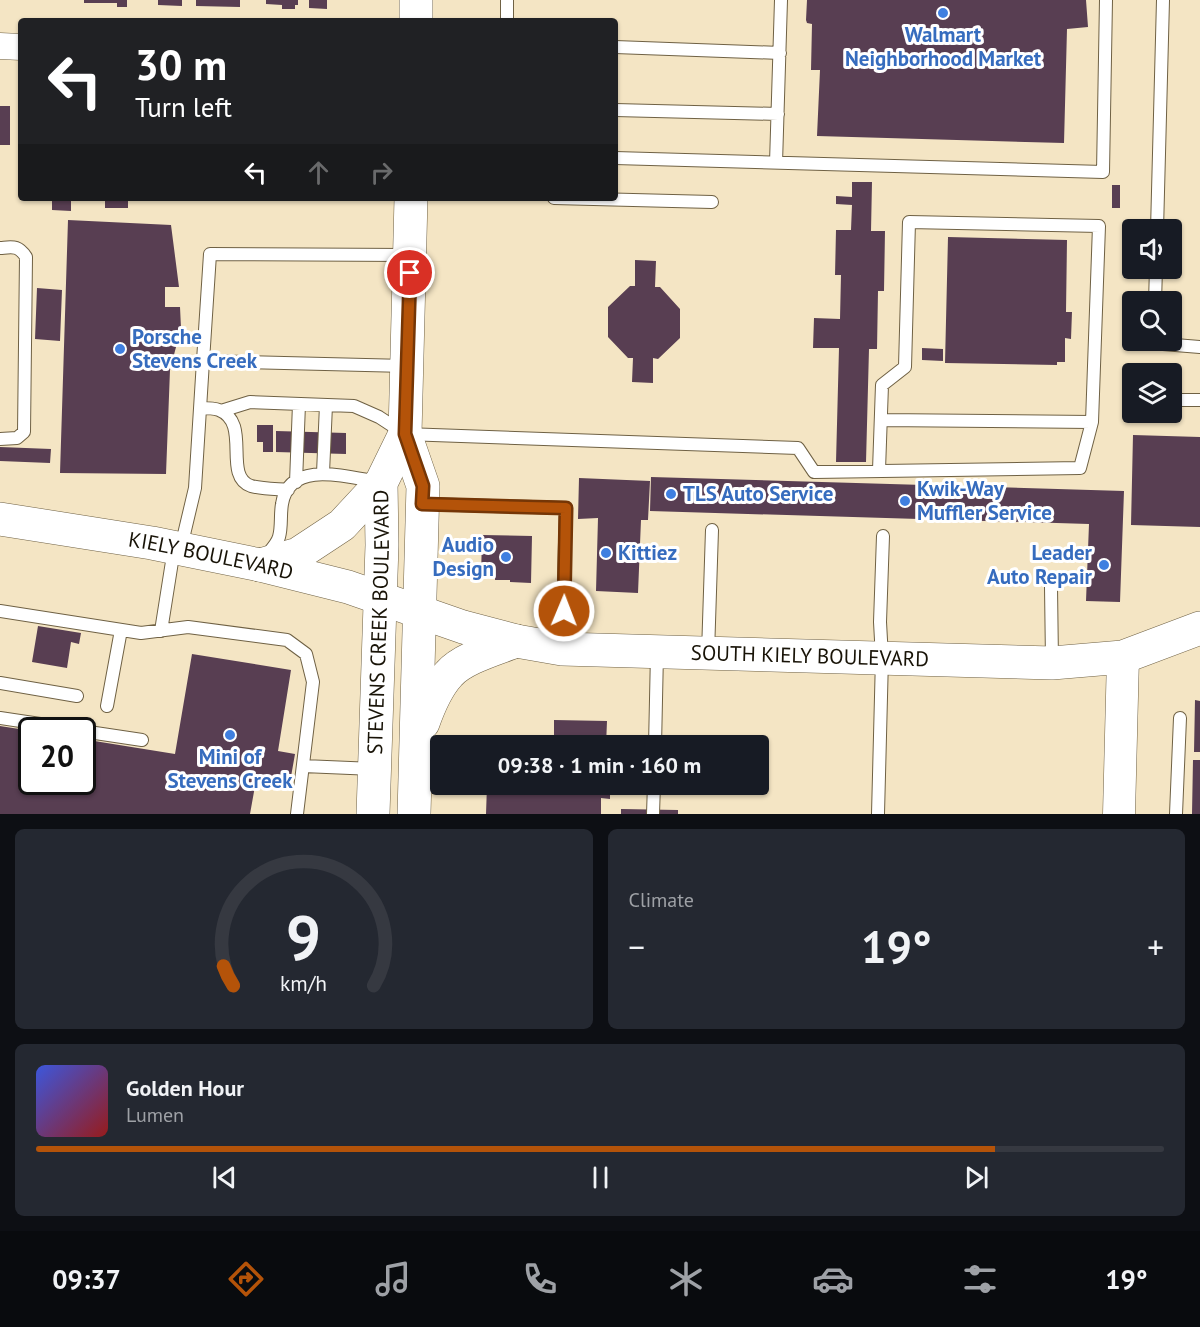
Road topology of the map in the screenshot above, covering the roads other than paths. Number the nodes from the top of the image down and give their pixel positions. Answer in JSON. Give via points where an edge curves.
{"nodes":[{"id":1,"x":416,"y":0,"type":"edge"},
{"id":2,"x":507,"y":0,"type":"edge"},
{"id":3,"x":781,"y":0,"type":"edge"},
{"id":4,"x":1106,"y":0,"type":"edge"},
{"id":5,"x":1163,"y":0,"type":"edge"},
{"id":6,"x":416,"y":18,"type":"edge"},
{"id":7,"x":507,"y":18,"type":"edge"},
{"id":8,"x":0,"y":46,"type":"edge"},
{"id":9,"x":18,"y":47,"type":"edge"},
{"id":10,"x":618,"y":48,"type":"edge"},
{"id":11,"x":780,"y":53,"type":"junction"},
{"id":12,"x":618,"y":110,"type":"edge"},
{"id":13,"x":778,"y":114,"type":"junction"},
{"id":14,"x":618,"y":158,"type":"edge"},
{"id":15,"x":776,"y":163,"type":"junction"},
{"id":16,"x":618,"y":200,"type":"edge"},
{"id":17,"x":411,"y":201,"type":"edge"},
{"id":18,"x":712,"y":202,"type":"dead end"},
{"id":19,"x":1157,"y":219,"type":"edge"},
{"id":20,"x":0,"y":248,"type":"edge"},
{"id":21,"x":410,"y":255,"type":"junction"},
{"id":22,"x":1182,"y":345,"type":"edge"},
{"id":23,"x":1200,"y":346,"type":"edge"},
{"id":24,"x":204,"y":361,"type":"junction"},
{"id":25,"x":407,"y":366,"type":"junction"},
{"id":26,"x":1182,"y":400,"type":"edge"},
{"id":27,"x":1200,"y":400,"type":"edge"},
{"id":28,"x":299,"y":404,"type":"junction"},
{"id":29,"x":326,"y":405,"type":"junction"},
{"id":30,"x":201,"y":408,"type":"junction"},
{"id":31,"x":221,"y":411,"type":"junction"},
{"id":32,"x":881,"y":420,"type":"junction"},
{"id":33,"x":1092,"y":422,"type":"junction"},
{"id":34,"x":405,"y":434,"type":"junction"},
{"id":35,"x":0,"y":440,"type":"edge"},
{"id":36,"x":879,"y":470,"type":"junction"},
{"id":37,"x":323,"y":473,"type":"junction"},
{"id":38,"x":381,"y":483,"type":"junction"},
{"id":39,"x":292,"y":486,"type":"junction"},
{"id":40,"x":422,"y":504,"type":"junction"},
{"id":41,"x":0,"y":519,"type":"edge"},
{"id":42,"x":712,"y":530,"type":"dead end"},
{"id":43,"x":883,"y":536,"type":"dead end"},
{"id":44,"x":178,"y":548,"type":"junction"},
{"id":45,"x":260,"y":565,"type":"junction"},
{"id":46,"x":1051,"y":587,"type":"dead end"},
{"id":47,"x":380,"y":598,"type":"junction"},
{"id":48,"x":0,"y":611,"type":"edge"},
{"id":49,"x":419,"y":613,"type":"junction"},
{"id":50,"x":1200,"y":628,"type":"edge"},
{"id":51,"x":121,"y":630,"type":"junction"},
{"id":52,"x":161,"y":631,"type":"junction"},
{"id":53,"x":516,"y":641,"type":"junction"},
{"id":54,"x":562,"y":649,"type":"junction"},
{"id":55,"x":657,"y":652,"type":"junction"},
{"id":56,"x":708,"y":654,"type":"junction"},
{"id":57,"x":1123,"y":657,"type":"junction"},
{"id":58,"x":882,"y":658,"type":"junction"},
{"id":59,"x":1052,"y":663,"type":"junction"},
{"id":60,"x":0,"y":683,"type":"edge"},
{"id":61,"x":77,"y":696,"type":"dead end"},
{"id":62,"x":107,"y":706,"type":"dead end"},
{"id":63,"x":0,"y":718,"type":"edge"},
{"id":64,"x":1180,"y":718,"type":"dead end"},
{"id":65,"x":18,"y":721,"type":"edge"},
{"id":66,"x":96,"y":733,"type":"edge"},
{"id":67,"x":655,"y":735,"type":"edge"},
{"id":68,"x":416,"y":739,"type":"junction"},
{"id":69,"x":142,"y":740,"type":"dead end"},
{"id":70,"x":303,"y":766,"type":"junction"},
{"id":71,"x":374,"y":769,"type":"junction"},
{"id":72,"x":654,"y":795,"type":"edge"},
{"id":73,"x":297,"y":814,"type":"edge"},
{"id":74,"x":373,"y":814,"type":"edge"},
{"id":75,"x":414,"y":814,"type":"edge"},
{"id":76,"x":653,"y":814,"type":"edge"},
{"id":77,"x":878,"y":814,"type":"edge"},
{"id":78,"x":1119,"y":814,"type":"edge"},
{"id":79,"x":1176,"y":814,"type":"edge"}],
"edges":[{"from":1,"to":6,"type":"main road"},
{"from":2,"to":7,"type":"lane"},
{"from":3,"to":11,"type":"lane"},
{"from":4,"to":15,"type":"lane","via":[[1103,172]]},
{"from":5,"to":19,"type":"lane"},
{"from":8,"to":9,"type":"street"},
{"from":10,"to":11,"type":"lane"},
{"from":11,"to":13,"type":"lane"},
{"from":12,"to":13,"type":"lane"},
{"from":13,"to":15,"type":"lane"},
{"from":14,"to":15,"type":"lane"},
{"from":16,"to":18,"type":"lane"},
{"from":17,"to":21,"type":"main road","name":"STEVENS CREEK BOULEVARD"},
{"from":20,"to":35,"type":"lane","via":[[15,246],[26,257],[24,432],[17,438]]},
{"from":21,"to":24,"type":"lane","via":[[210,254]]},
{"from":21,"to":25,"type":"main road","name":"STEVENS CREEK BOULEVARD"},
{"from":22,"to":23,"type":"lane"},
{"from":24,"to":25,"type":"lane"},
{"from":24,"to":30,"type":"lane"},
{"from":25,"to":34,"type":"main road","name":"STEVENS CREEK BOULEVARD"},
{"from":26,"to":27,"type":"lane"},
{"from":28,"to":29,"type":"lane"},
{"from":28,"to":31,"type":"lane","via":[[250,402]]},
{"from":28,"to":39,"type":"lane"},
{"from":29,"to":34,"type":"lane","via":[[354,406]]},
{"from":29,"to":37,"type":"lane"},
{"from":30,"to":31,"type":"lane"},
{"from":30,"to":44,"type":"lane","via":[[195,488]]},
{"from":31,"to":39,"type":"lane","via":[[237,436],[240,477],[250,486]]},
{"from":32,"to":33,"type":"lane"},
{"from":32,"to":33,"type":"lane","via":[[882,385],[905,367],[909,222],[1099,226]]},
{"from":32,"to":36,"type":"lane"},
{"from":33,"to":36,"type":"lane","via":[[1080,468]]},
{"from":34,"to":36,"type":"lane","via":[[798,448],[814,472]]},
{"from":34,"to":38,"type":"main road","name":"STEVENS CREEK BOULEVARD"},
{"from":34,"to":40,"type":"main road","name":"STEVENS CREEK BOULEVARD","via":[[423,486]]},
{"from":37,"to":38,"type":"lane"},
{"from":37,"to":39,"type":"lane","via":[[310,474]]},
{"from":38,"to":45,"type":"main road","via":[[342,525],[298,554]]},
{"from":38,"to":47,"type":"main road","name":"STEVENS CREEK BOULEVARD"},
{"from":39,"to":45,"type":"lane","via":[[282,506],[279,538]]},
{"from":40,"to":49,"type":"main road","name":"STEVENS CREEK BOULEVARD"},
{"from":40,"to":54,"type":"lane","via":[[566,508]]},
{"from":41,"to":44,"type":"main road","name":"KIELY BOULEVARD"},
{"from":42,"to":56,"type":"lane"},
{"from":43,"to":58,"type":"lane"},
{"from":44,"to":45,"type":"main road","name":"KIELY BOULEVARD"},
{"from":44,"to":52,"type":"lane"},
{"from":45,"to":47,"type":"main road","name":"KIELY BOULEVARD"},
{"from":46,"to":59,"type":"lane"},
{"from":47,"to":49,"type":"main road","name":"KIELY BOULEVARD"},
{"from":47,"to":71,"type":"main road","name":"STEVENS CREEK BOULEVARD"},
{"from":48,"to":51,"type":"lane"},
{"from":49,"to":53,"type":"main road","name":"SOUTH KIELY BOULEVARD"},
{"from":49,"to":68,"type":"main road","name":"STEVENS CREEK BOULEVARD"},
{"from":50,"to":57,"type":"main road","name":"SOUTH KIELY BOULEVARD"},
{"from":51,"to":52,"type":"lane"},
{"from":51,"to":62,"type":"lane"},
{"from":52,"to":70,"type":"lane","via":[[188,627],[287,640],[306,654],[313,682]]},
{"from":53,"to":54,"type":"main road","name":"SOUTH KIELY BOULEVARD"},
{"from":53,"to":68,"type":"main road","via":[[477,656],[450,672],[434,696]]},
{"from":54,"to":55,"type":"main road","name":"SOUTH KIELY BOULEVARD"},
{"from":55,"to":56,"type":"main road","name":"SOUTH KIELY BOULEVARD"},
{"from":55,"to":67,"type":"lane"},
{"from":56,"to":58,"type":"main road","name":"SOUTH KIELY BOULEVARD"},
{"from":57,"to":59,"type":"main road","name":"SOUTH KIELY BOULEVARD"},
{"from":57,"to":78,"type":"street"},
{"from":58,"to":59,"type":"main road","name":"SOUTH KIELY BOULEVARD"},
{"from":58,"to":77,"type":"lane"},
{"from":60,"to":61,"type":"lane"},
{"from":63,"to":65,"type":"lane"},
{"from":64,"to":79,"type":"lane"},
{"from":66,"to":69,"type":"lane"},
{"from":68,"to":75,"type":"main road","name":"STEVENS CREEK BOULEVARD"},
{"from":70,"to":71,"type":"lane"},
{"from":70,"to":73,"type":"lane"},
{"from":71,"to":74,"type":"main road","name":"STEVENS CREEK BOULEVARD"},
{"from":72,"to":76,"type":"lane"}]}
